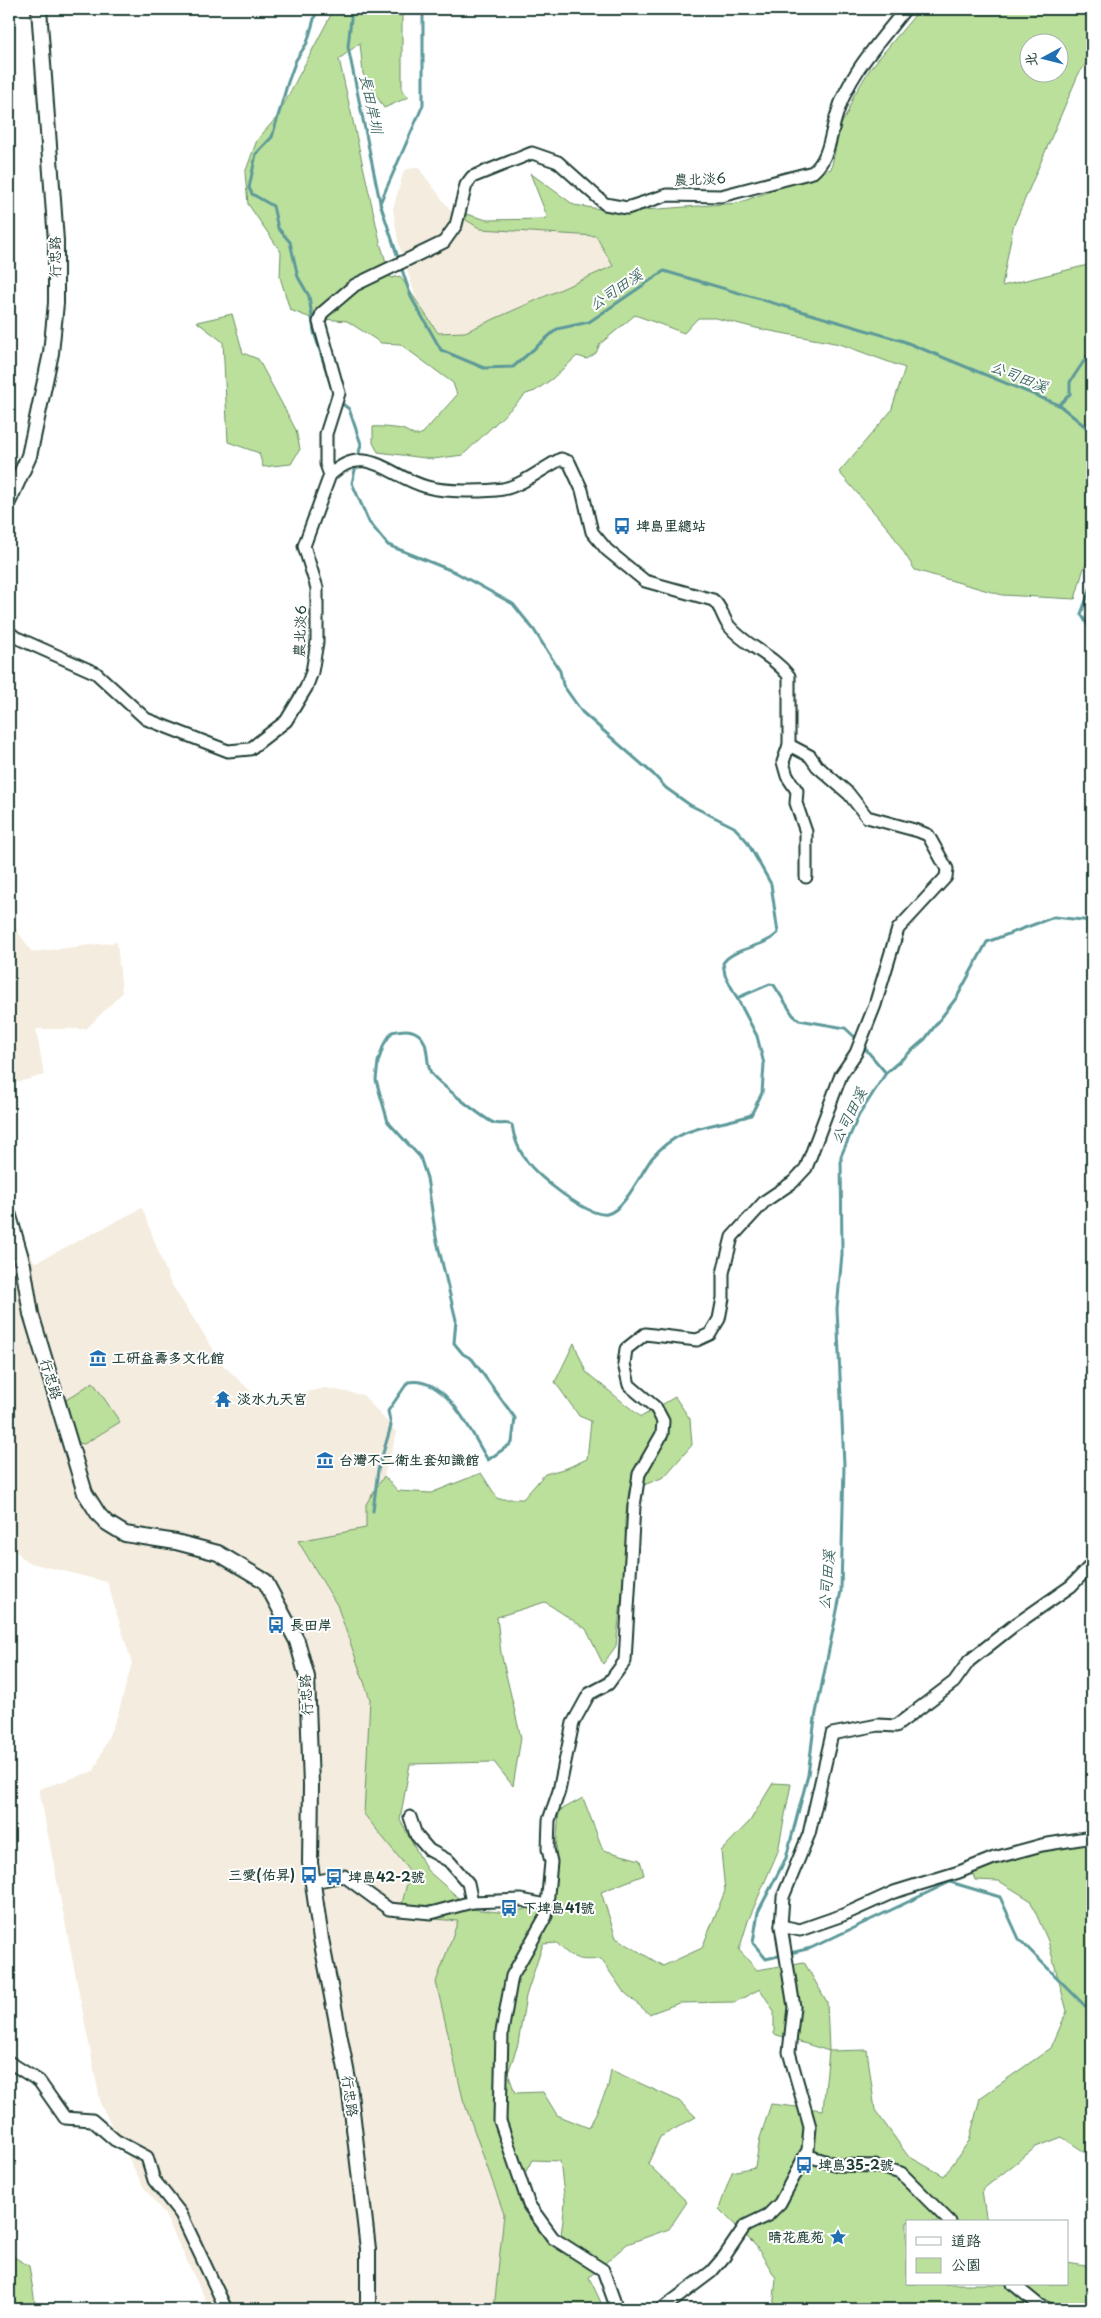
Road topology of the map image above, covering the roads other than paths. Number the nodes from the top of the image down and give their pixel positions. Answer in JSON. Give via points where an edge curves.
{"nodes":[{"id":1,"x":39,"y":9,"type":"edge"},
{"id":2,"x":905,"y":9,"type":"edge"},
{"id":3,"x":330,"y":475,"type":"junction"},
{"id":4,"x":9,"y":500,"type":"edge"},
{"id":5,"x":9,"y":632,"type":"edge"},
{"id":6,"x":788,"y":745,"type":"junction"},
{"id":7,"x":806,"y":877,"type":"dead end"},
{"id":8,"x":9,"y":1216,"type":"edge"},
{"id":9,"x":1092,"y":1564,"type":"edge"},
{"id":10,"x":410,"y":1817,"type":"dead end"},
{"id":11,"x":1092,"y":1837,"type":"edge"},
{"id":12,"x":313,"y":1882,"type":"junction"},
{"id":13,"x":472,"y":1902,"type":"junction"},
{"id":14,"x":546,"y":1905,"type":"junction"},
{"id":15,"x":781,"y":1926,"type":"junction"},
{"id":16,"x":9,"y":2062,"type":"edge"},
{"id":17,"x":805,"y":2155,"type":"junction"},
{"id":18,"x":948,"y":2220,"type":"edge"},
{"id":19,"x":1015,"y":2286,"type":"edge"},
{"id":20,"x":226,"y":2309,"type":"edge"},
{"id":21,"x":368,"y":2309,"type":"edge"},
{"id":22,"x":617,"y":2309,"type":"edge"},
{"id":23,"x":662,"y":2309,"type":"edge"},
{"id":24,"x":1048,"y":2309,"type":"edge"}],
"edges":[{"from":1,"to":4,"type":"street","name":"行忠路","via":[[56,242],[56,303],[51,353],[29,456]]},
{"from":2,"to":3,"type":"street","name":"農北淡6","number":"農北淡6","via":[[849,82],[823,164],[813,172],[721,196],[667,195],[627,208],[605,204],[558,162],[532,153],[472,177],[466,185],[456,225],[444,242],[355,285],[322,312],[319,322],[339,393],[326,434],[326,464]]},
{"from":3,"to":5,"type":"street","name":"農北淡6","number":"農北淡6","via":[[304,546],[317,588],[317,642],[312,672],[286,721],[250,749],[228,751],[146,720],[96,673]]},
{"from":3,"to":6,"type":"street","via":[[341,464],[365,459],[427,487],[474,491],[513,486],[561,458],[569,462],[582,490],[592,532],[606,550],[646,581],[720,605],[728,626],[770,656],[789,676]]},
{"from":6,"to":7,"type":"street","via":[[783,762],[796,790],[796,803],[806,832]]},
{"from":6,"to":14,"type":"street","via":[[810,756],[849,794],[867,817],[928,835],[947,869],[946,877],[898,929],[875,1005],[856,1053],[841,1075],[806,1168],[793,1182],[765,1201],[732,1237],[724,1273],[720,1319],[710,1334],[697,1340],[645,1334],[626,1349],[624,1364],[629,1385],[656,1408],[662,1421],[662,1434],[639,1474],[634,1506],[625,1661],[608,1684],[589,1694],[574,1722],[559,1791],[549,1820],[551,1862]]},
{"from":8,"to":12,"type":"street","name":"行忠路","via":[[23,1265],[31,1314],[85,1494],[92,1505],[107,1523],[125,1534],[218,1553],[265,1581],[297,1641],[307,1677]]},
{"from":9,"to":15,"type":"street","via":[[1072,1586],[1012,1626],[969,1661],[954,1682],[896,1726],[878,1725],[832,1734],[809,1834],[783,1896]]},
{"from":10,"to":13,"type":"street","via":[[416,1835],[429,1850],[449,1861],[468,1883]]},
{"from":11,"to":15,"type":"street","via":[[1042,1845],[994,1858],[894,1892],[800,1930]]},
{"from":12,"to":13,"type":"street","via":[[344,1876],[389,1909],[431,1913]]},
{"from":12,"to":21,"type":"street","name":"行忠路","via":[[349,2085],[368,2249]]},
{"from":13,"to":14,"type":"street","via":[[521,1900]]},
{"from":14,"to":22,"type":"street","via":[[543,1925],[532,1937],[512,1976],[502,2032],[500,2121],[529,2205],[552,2238],[603,2270]]},
{"from":15,"to":17,"type":"street","via":[[794,2007],[789,2052],[810,2127]]},
{"from":16,"to":20,"type":"street","via":[[39,2081],[65,2118],[92,2120],[115,2140],[147,2157],[154,2180],[181,2214]]},
{"from":17,"to":18,"type":"street","via":[[838,2165],[875,2166],[901,2173]]},
{"from":17,"to":23,"type":"street","via":[[780,2203],[768,2215],[745,2226],[711,2272]]},
{"from":19,"to":24,"type":"street"}]}
